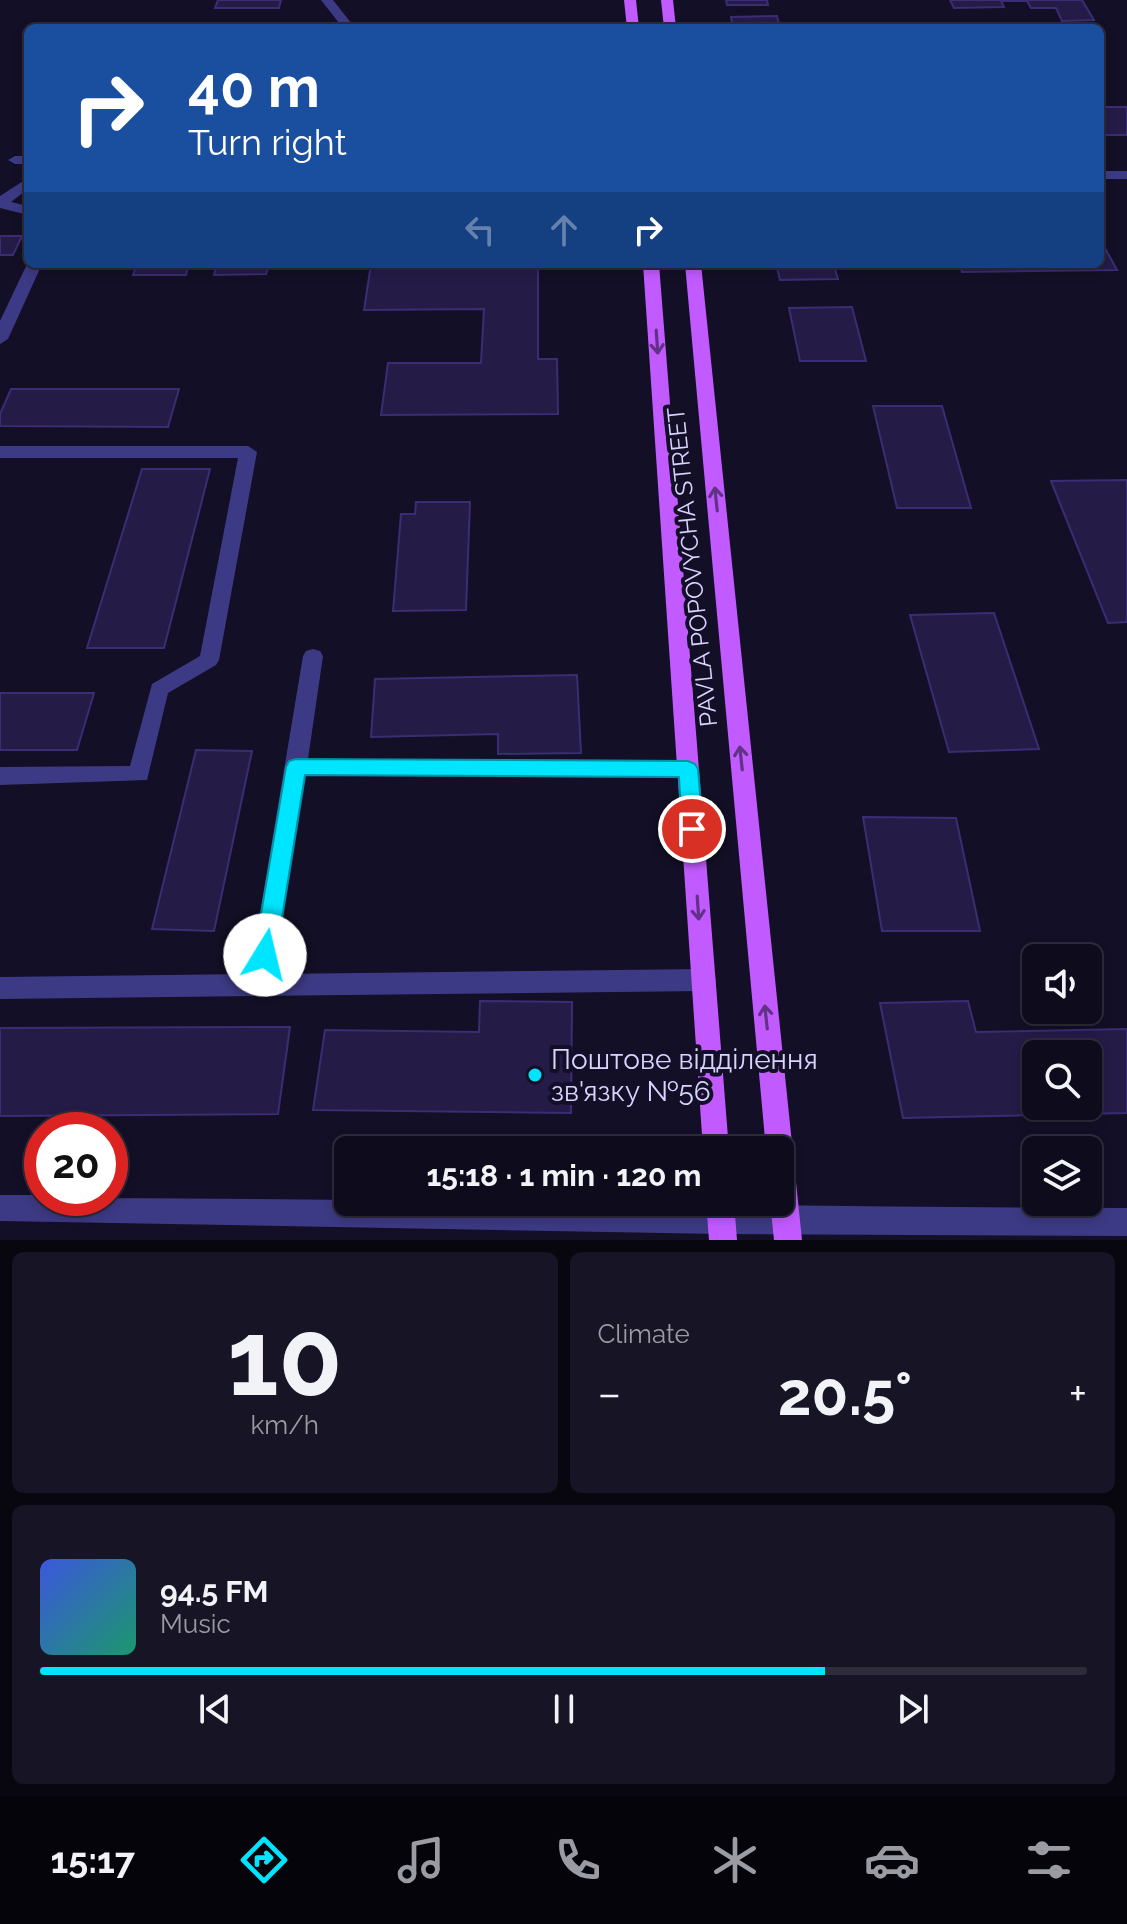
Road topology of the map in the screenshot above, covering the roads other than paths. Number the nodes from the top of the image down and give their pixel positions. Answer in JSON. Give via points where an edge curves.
{"nodes":[{"id":1,"x":327,"y":0,"type":"edge"},
{"id":2,"x":630,"y":0,"type":"edge"},
{"id":3,"x":667,"y":0,"type":"edge"},
{"id":4,"x":346,"y":24,"type":"edge"},
{"id":5,"x":633,"y":24,"type":"edge"},
{"id":6,"x":670,"y":24,"type":"edge"},
{"id":7,"x":1104,"y":175,"type":"edge"},
{"id":8,"x":1127,"y":175,"type":"edge"},
{"id":9,"x":24,"y":185,"type":"edge"},
{"id":10,"x":0,"y":203,"type":"edge"},
{"id":11,"x":24,"y":210,"type":"edge"},
{"id":12,"x":32,"y":268,"type":"edge"},
{"id":13,"x":651,"y":268,"type":"edge"},
{"id":14,"x":693,"y":268,"type":"edge"},
{"id":15,"x":0,"y":339,"type":"edge"},
{"id":16,"x":0,"y":452,"type":"edge"},
{"id":17,"x":313,"y":656,"type":"dead end"},
{"id":18,"x":296,"y":767,"type":"junction"},
{"id":19,"x":688,"y":769,"type":"junction"},
{"id":20,"x":0,"y":776,"type":"edge"},
{"id":21,"x":704,"y":980,"type":"junction"},
{"id":22,"x":260,"y":987,"type":"junction"},
{"id":23,"x":0,"y":988,"type":"edge"},
{"id":24,"x":715,"y":1136,"type":"edge"},
{"id":25,"x":778,"y":1136,"type":"edge"},
{"id":26,"x":0,"y":1208,"type":"edge"},
{"id":27,"x":721,"y":1221,"type":"edge"},
{"id":28,"x":1127,"y":1222,"type":"edge"},
{"id":29,"x":787,"y":1230,"type":"edge"}],
"edges":[{"from":1,"to":4,"type":"street"},
{"from":2,"to":5,"type":"main road"},
{"from":3,"to":6,"type":"main road"},
{"from":7,"to":8,"type":"street"},
{"from":9,"to":10,"type":"street"},
{"from":10,"to":11,"type":"street"},
{"from":12,"to":15,"type":"street"},
{"from":13,"to":19,"type":"main road","name":"PAVLA POPOVYCHA STREET","one_way":true},
{"from":25,"to":14,"type":"main road","name":"PAVLA POPOVYCHA STREET","one_way":true},
{"from":16,"to":20,"type":"street","via":[[248,452],[209,660],[159,689],[139,774]]},
{"from":17,"to":18,"type":"street"},
{"from":18,"to":19,"type":"street"},
{"from":18,"to":22,"type":"street"},
{"from":19,"to":21,"type":"main road","name":"PAVLA POPOVYCHA STREET","one_way":true},
{"from":21,"to":22,"type":"street"},
{"from":21,"to":24,"type":"main road","name":"PAVLA POPOVYCHA STREET"},
{"from":22,"to":23,"type":"street"},
{"from":26,"to":27,"type":"street"},
{"from":27,"to":29,"type":"street"},
{"from":28,"to":29,"type":"street"}]}
